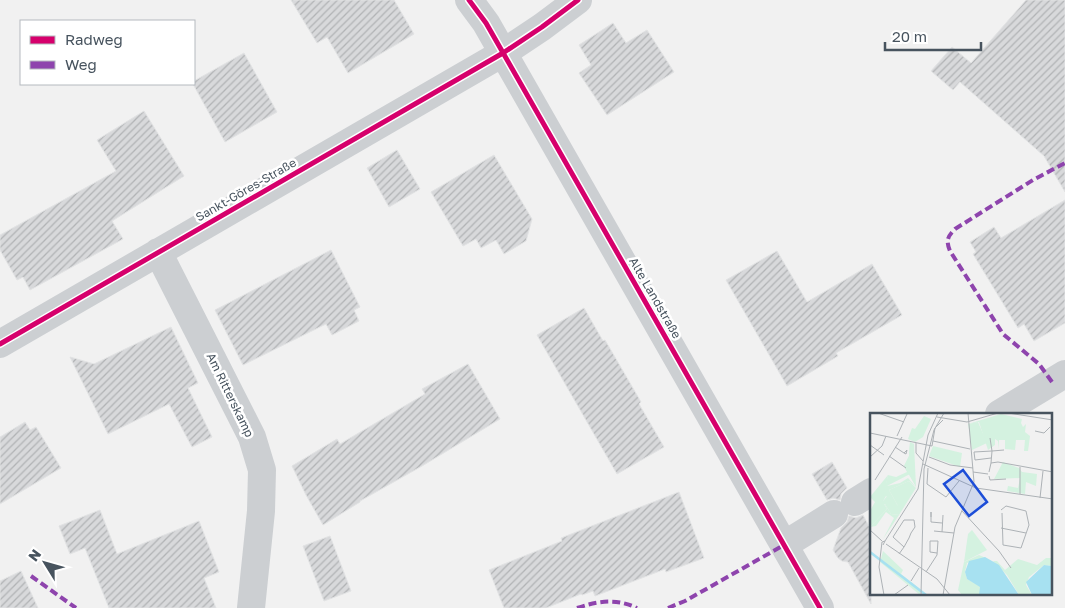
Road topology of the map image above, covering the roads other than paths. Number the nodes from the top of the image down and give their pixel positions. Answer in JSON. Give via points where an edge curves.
{"nodes":[{"id":1,"x":469,"y":0,"type":"edge"},
{"id":2,"x":578,"y":0,"type":"edge"},
{"id":3,"x":503,"y":53,"type":"junction"},
{"id":4,"x":158,"y":252,"type":"junction"},
{"id":5,"x":0,"y":344,"type":"edge"},
{"id":6,"x":1065,"y":374,"type":"edge"},
{"id":7,"x":1001,"y":413,"type":"edge"},
{"id":8,"x":854,"y":503,"type":"edge"},
{"id":9,"x":784,"y":545,"type":"junction"},
{"id":10,"x":251,"y":608,"type":"edge"},
{"id":11,"x":820,"y":608,"type":"edge"}],
"edges":[{"from":1,"to":3,"type":"street","name":"Alte Landstraße"},
{"from":2,"to":3,"type":"street","name":"Sankt-Göres-Straße"},
{"from":3,"to":4,"type":"street","name":"Sankt-Göres-Straße"},
{"from":3,"to":9,"type":"street","name":"Alte Landstraße"},
{"from":4,"to":5,"type":"street","name":"Sankt-Göres-Straße"},
{"from":4,"to":10,"type":"street","name":"Am Ritterskamp","via":[[252,437],[262,470]]},
{"from":6,"to":7,"type":"street"},
{"from":8,"to":9,"type":"street"},
{"from":9,"to":11,"type":"street","name":"Alte Landstraße"}]}
